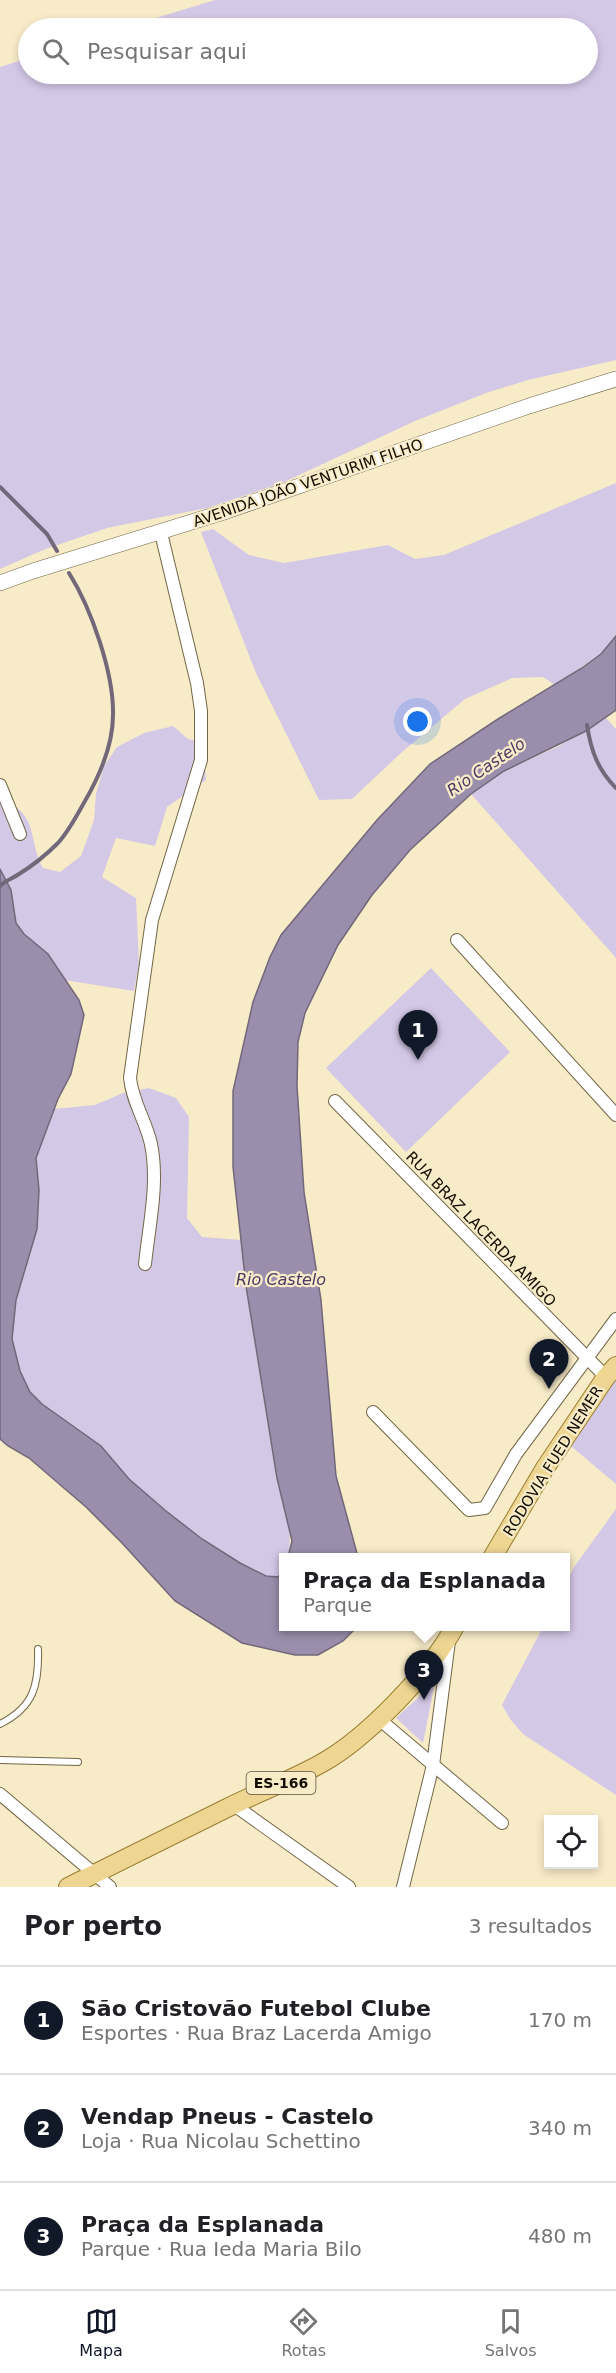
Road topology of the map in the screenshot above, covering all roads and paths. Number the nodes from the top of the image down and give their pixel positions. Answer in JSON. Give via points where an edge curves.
{"nodes":[{"id":1,"x":616,"y":379,"type":"edge"},
{"id":2,"x":161,"y":533,"type":"junction"},
{"id":3,"x":0,"y":583,"type":"edge"},
{"id":4,"x":0,"y":785,"type":"edge"},
{"id":5,"x":20,"y":834,"type":"dead end"},
{"id":6,"x":457,"y":940,"type":"dead end"},
{"id":7,"x":335,"y":1101,"type":"dead end"},
{"id":8,"x":616,"y":1115,"type":"edge"},
{"id":9,"x":145,"y":1264,"type":"dead end"},
{"id":10,"x":616,"y":1319,"type":"edge"},
{"id":11,"x":586,"y":1359,"type":"junction"},
{"id":12,"x":611,"y":1372,"type":"edge"},
{"id":13,"x":373,"y":1412,"type":"dead end"},
{"id":14,"x":494,"y":1553,"type":"edge"},
{"id":15,"x":452,"y":1632,"type":"edge"},
{"id":16,"x":38,"y":1649,"type":"dead end"},
{"id":17,"x":379,"y":1719,"type":"junction"},
{"id":18,"x":0,"y":1724,"type":"edge"},
{"id":19,"x":0,"y":1760,"type":"edge"},
{"id":20,"x":78,"y":1762,"type":"dead end"},
{"id":21,"x":433,"y":1765,"type":"junction"},
{"id":22,"x":0,"y":1794,"type":"edge"},
{"id":23,"x":234,"y":1805,"type":"junction"},
{"id":24,"x":502,"y":1823,"type":"dead end"},
{"id":25,"x":93,"y":1875,"type":"junction"},
{"id":26,"x":68,"y":1887,"type":"edge"},
{"id":27,"x":110,"y":1887,"type":"edge"},
{"id":28,"x":349,"y":1887,"type":"edge"},
{"id":29,"x":403,"y":1887,"type":"edge"}],
"edges":[{"from":1,"to":2,"type":"street","name":"AVENIDA JOÃO VENTURIM FILHO"},
{"from":2,"to":3,"type":"street","name":"AVENIDA JOÃO VENTURIM FILHO"},
{"from":2,"to":9,"type":"street","via":[[197,683],[201,760],[152,920],[130,1078],[153,1155]]},
{"from":4,"to":5,"type":"street"},
{"from":6,"to":8,"type":"street"},
{"from":7,"to":11,"type":"street","name":"RUA BRAZ LACERDA AMIGO"},
{"from":10,"to":11,"type":"street"},
{"from":11,"to":12,"type":"street","name":"RUA BRAZ LACERDA AMIGO"},
{"from":11,"to":13,"type":"street","via":[[516,1454],[485,1508],[469,1510]]},
{"from":12,"to":14,"type":"main road","name":"RODOVIA FUED NEMER","via":[[545,1468]]},
{"from":15,"to":17,"type":"main road","number":"ES-166","via":[[426,1669]]},
{"from":15,"to":21,"type":"street"},
{"from":16,"to":18,"type":"lane","via":[[39,1667],[30,1701]]},
{"from":17,"to":21,"type":"street"},
{"from":17,"to":23,"type":"main road","number":"ES-166","via":[[325,1762]]},
{"from":19,"to":20,"type":"lane"},
{"from":21,"to":24,"type":"street"},
{"from":21,"to":29,"type":"street"},
{"from":22,"to":25,"type":"street"},
{"from":23,"to":25,"type":"main road","number":"ES-166"},
{"from":23,"to":28,"type":"street"},
{"from":25,"to":26,"type":"main road","number":"ES-166"},
{"from":25,"to":27,"type":"street"}]}
